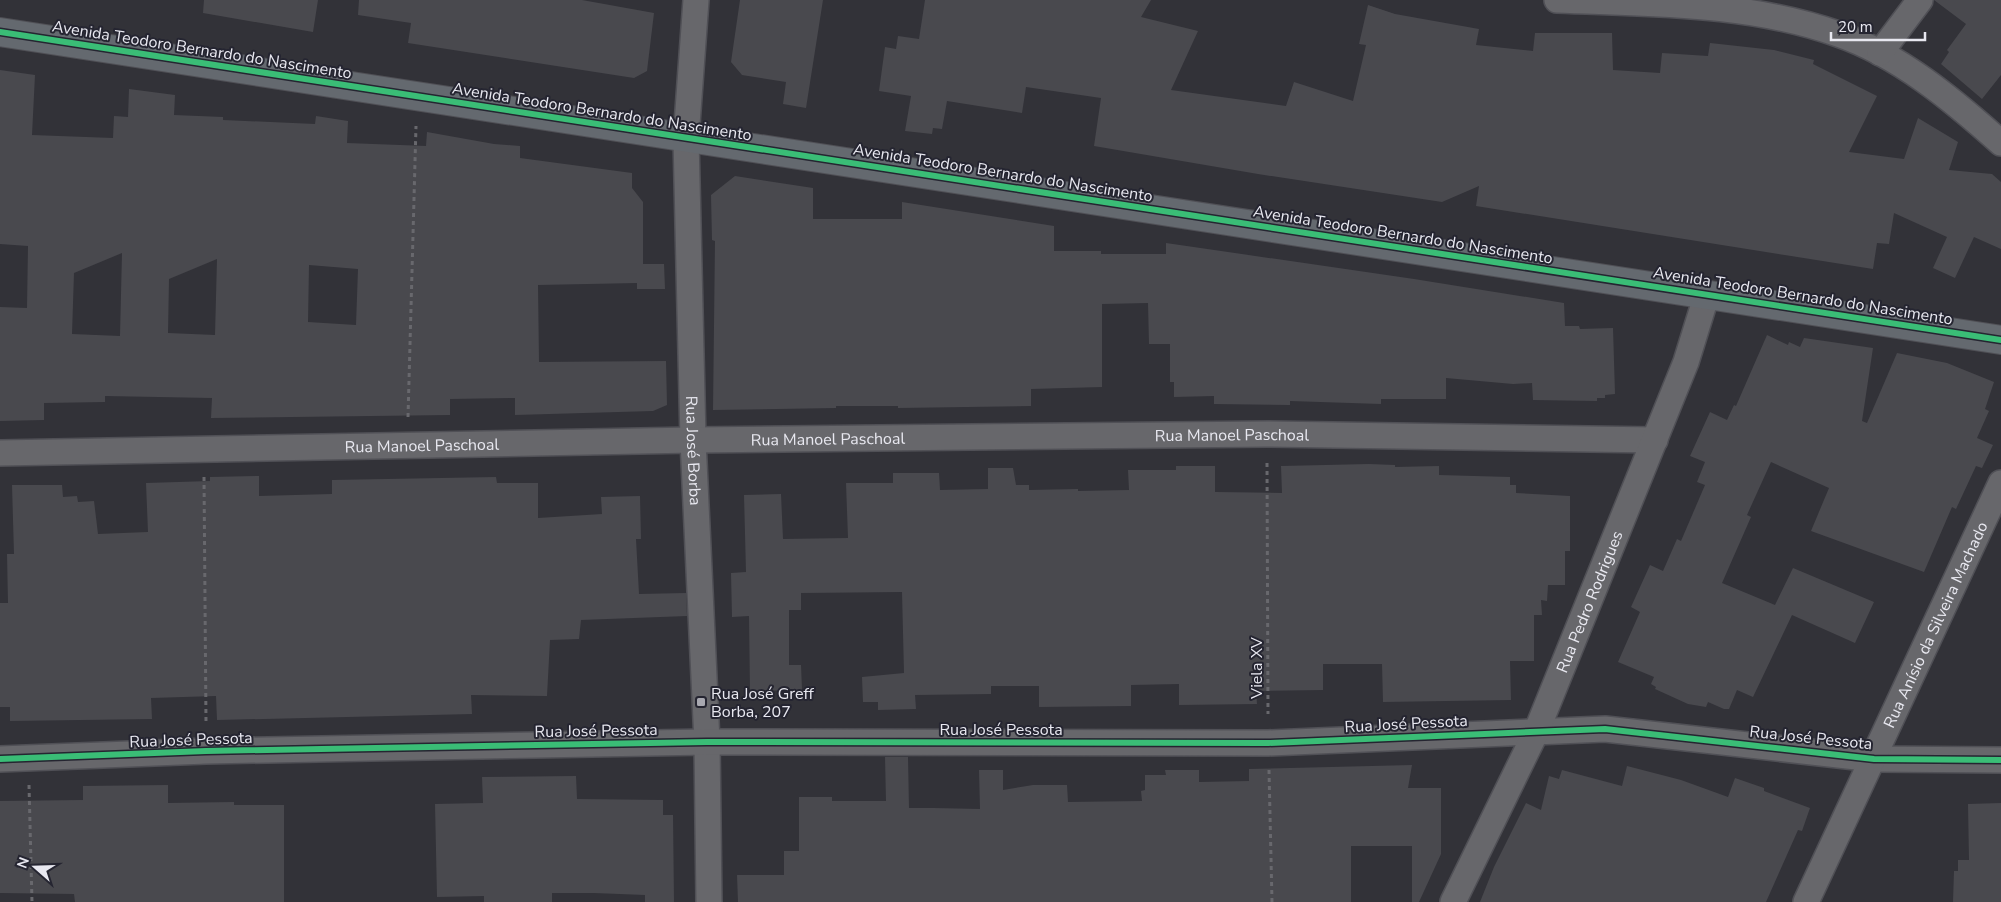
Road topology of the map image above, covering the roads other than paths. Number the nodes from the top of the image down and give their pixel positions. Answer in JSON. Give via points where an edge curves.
{"nodes":[{"id":1,"x":696,"y":0,"type":"edge"},
{"id":2,"x":1557,"y":0,"type":"edge"},
{"id":3,"x":1920,"y":0,"type":"edge"},
{"id":4,"x":0,"y":32,"type":"edge"},
{"id":5,"x":1880,"y":53,"type":"junction"},
{"id":6,"x":686,"y":138,"type":"junction"},
{"id":7,"x":2001,"y":142,"type":"edge"},
{"id":8,"x":1707,"y":294,"type":"junction"},
{"id":9,"x":2001,"y":340,"type":"edge"},
{"id":10,"x":693,"y":440,"type":"junction"},
{"id":11,"x":1655,"y":440,"type":"junction"},
{"id":12,"x":0,"y":452,"type":"edge"},
{"id":13,"x":2001,"y":483,"type":"edge"},
{"id":14,"x":1537,"y":730,"type":"junction"},
{"id":15,"x":707,"y":742,"type":"junction"},
{"id":16,"x":0,"y":759,"type":"edge"},
{"id":17,"x":1874,"y":759,"type":"junction"},
{"id":18,"x":2001,"y":760,"type":"edge"},
{"id":19,"x":709,"y":902,"type":"edge"},
{"id":20,"x":1453,"y":902,"type":"edge"},
{"id":21,"x":1806,"y":902,"type":"edge"}],
"edges":[{"from":1,"to":6,"type":"street","name":"Rua José Borba"},
{"from":2,"to":5,"type":"street","via":[[1722,8],[1787,18],[1840,34]]},
{"from":3,"to":5,"type":"street"},
{"from":4,"to":6,"type":"street","name":"Avenida Teodoro Bernardo do Nascimento"},
{"from":5,"to":7,"type":"street","via":[[1909,70]]},
{"from":6,"to":8,"type":"street","name":"Avenida Teodoro Bernardo do Nascimento"},
{"from":6,"to":10,"type":"street","name":"Rua José Borba"},
{"from":8,"to":9,"type":"street","name":"Avenida Teodoro Bernardo do Nascimento"},
{"from":8,"to":11,"type":"street","name":"Rua Pedro Rodrigues","via":[[1686,362]]},
{"from":10,"to":11,"type":"street","name":"Rua Manoel Paschoal","via":[[1266,434]]},
{"from":10,"to":12,"type":"street","name":"Rua Manoel Paschoal"},
{"from":10,"to":15,"type":"street","name":"Rua José Borba"},
{"from":11,"to":14,"type":"street","name":"Rua Pedro Rodrigues"},
{"from":13,"to":17,"type":"street","name":"Rua Anísio da Silveira Machado"},
{"from":14,"to":15,"type":"street","name":"Rua José Pessota","via":[[1268,743]]},
{"from":14,"to":17,"type":"street","name":"Rua José Pessota","via":[[1605,729]]},
{"from":14,"to":20,"type":"street","name":"Rua Pedro Rodrigues"},
{"from":15,"to":16,"type":"street","name":"Rua José Pessota","via":[[206,751]]},
{"from":15,"to":19,"type":"street","name":"Rua José Borba"},
{"from":17,"to":18,"type":"street","name":"Rua José Pessota"},
{"from":17,"to":21,"type":"street","name":"Rua Anísio da Silveira Machado"}]}
